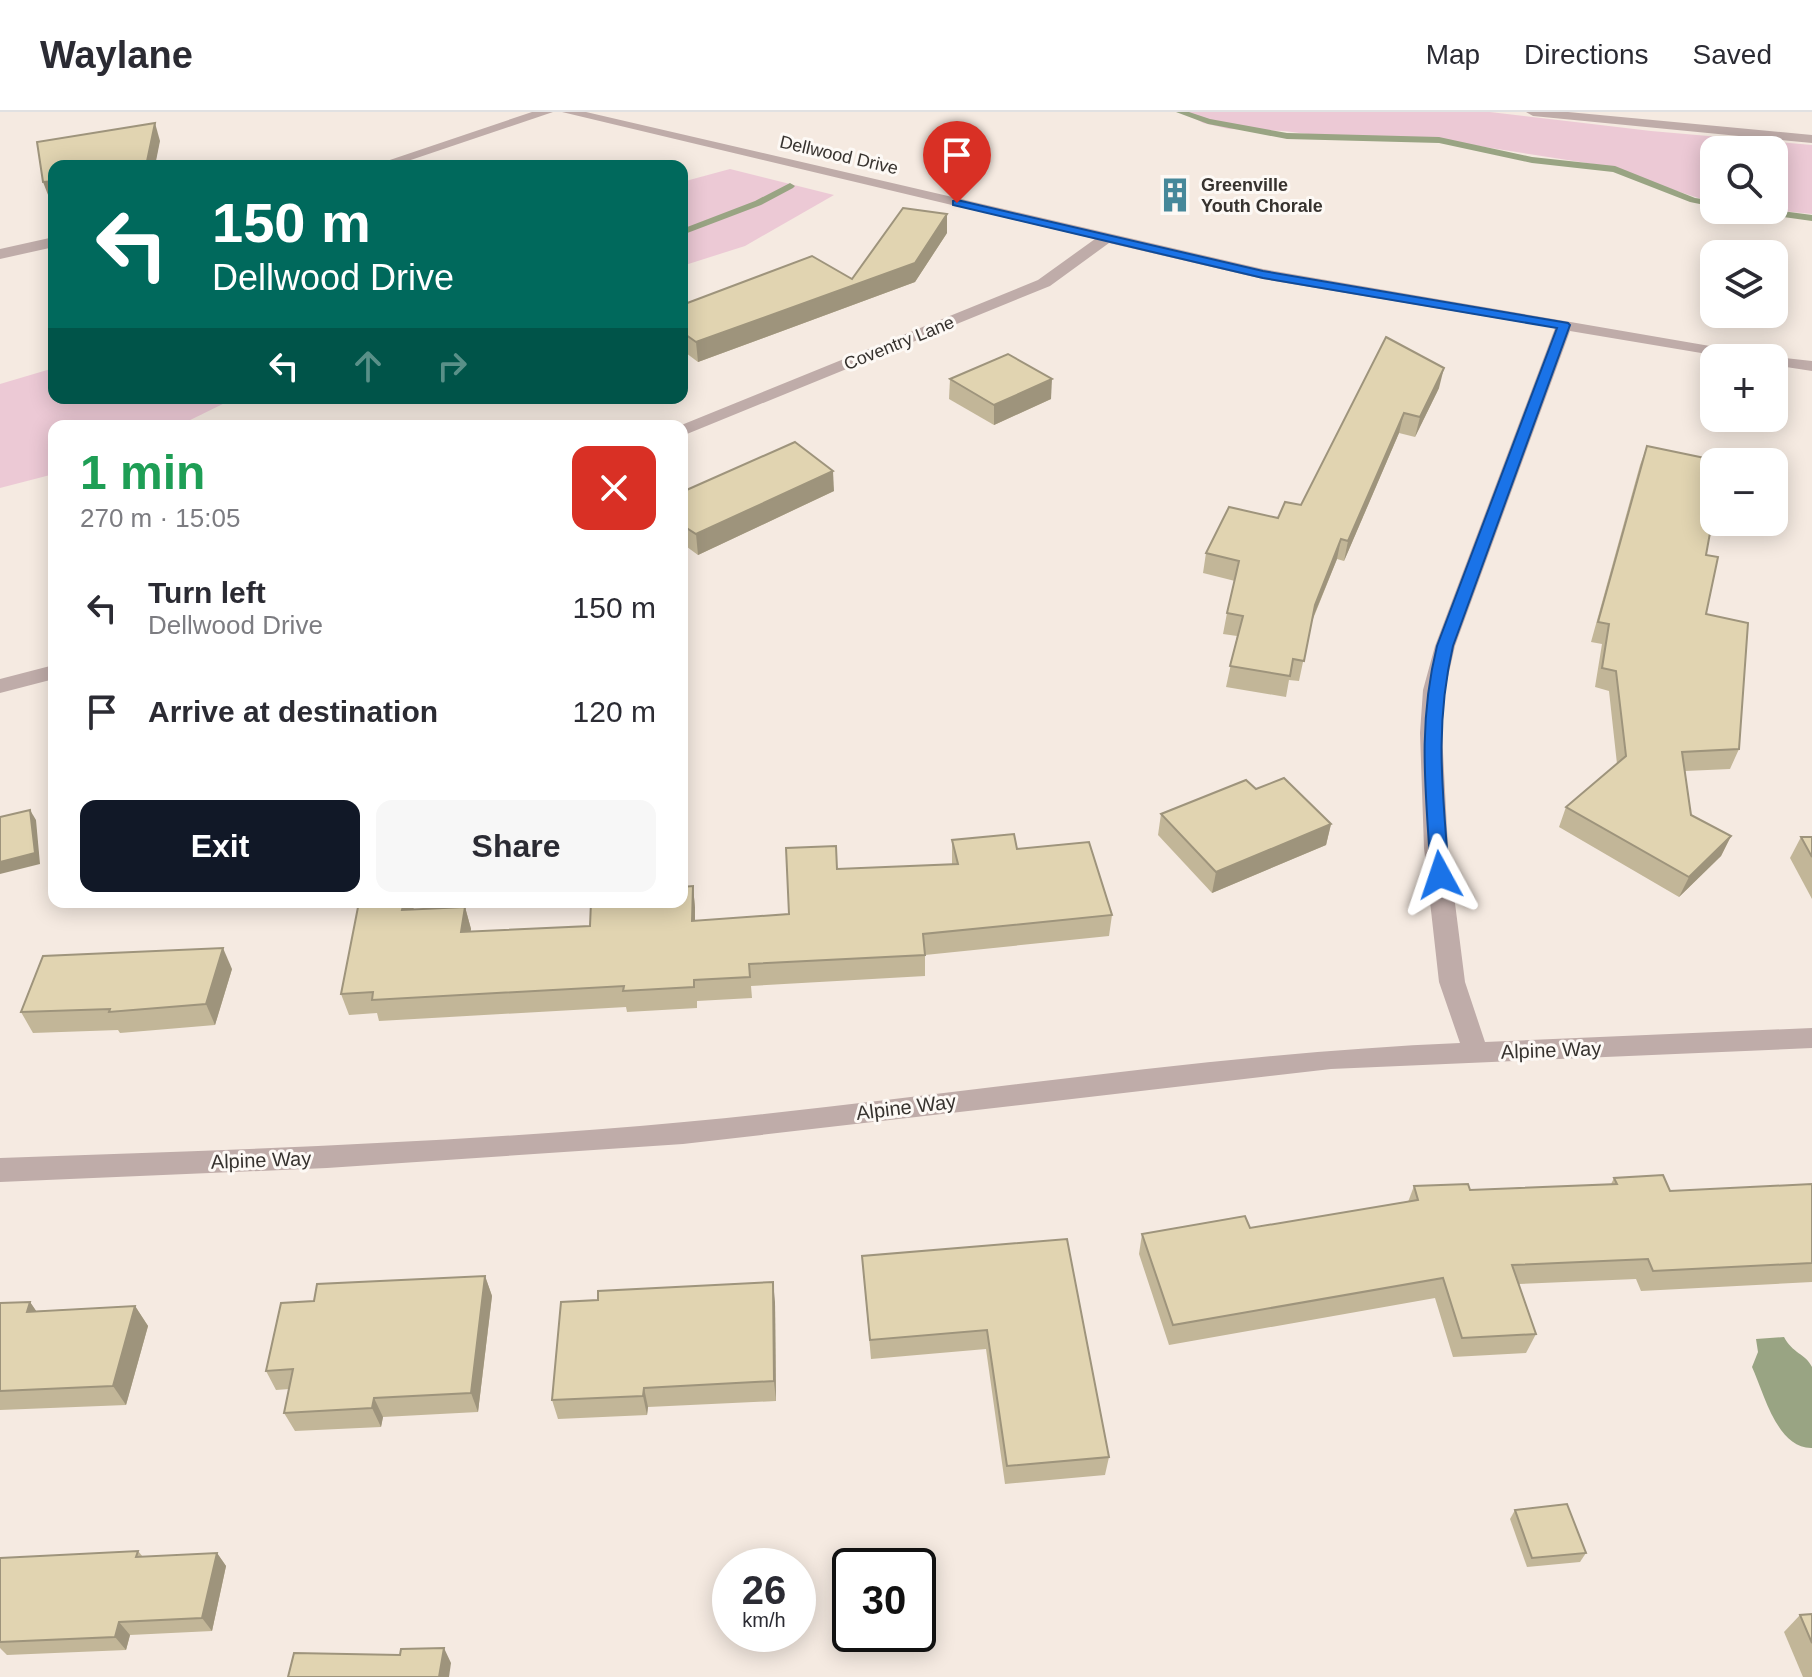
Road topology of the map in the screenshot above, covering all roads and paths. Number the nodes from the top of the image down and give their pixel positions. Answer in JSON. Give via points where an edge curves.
{"nodes":[{"id":1,"x":546,"y":112,"type":"edge"},
{"id":2,"x":569,"y":112,"type":"edge"},
{"id":3,"x":1533,"y":112,"type":"edge"},
{"id":4,"x":1812,"y":139,"type":"edge"},
{"id":5,"x":398,"y":160,"type":"edge"},
{"id":6,"x":1106,"y":238,"type":"junction"},
{"id":7,"x":48,"y":243,"type":"edge"},
{"id":8,"x":0,"y":254,"type":"edge"},
{"id":9,"x":1564,"y":325,"type":"junction"},
{"id":10,"x":1700,"y":348,"type":"edge"},
{"id":11,"x":1788,"y":362,"type":"edge"},
{"id":12,"x":1812,"y":366,"type":"edge"},
{"id":13,"x":688,"y":429,"type":"edge"},
{"id":14,"x":48,"y":674,"type":"edge"},
{"id":15,"x":0,"y":686,"type":"edge"},
{"id":16,"x":1812,"y":1038,"type":"edge"},
{"id":17,"x":1476,"y":1053,"type":"junction"},
{"id":18,"x":0,"y":1170,"type":"edge"}],
"edges":[{"from":1,"to":5,"type":"street"},
{"from":2,"to":6,"type":"street","name":"Dellwood Drive"},
{"from":3,"to":4,"type":"street"},
{"from":6,"to":9,"type":"street","name":"Dellwood Drive","via":[[1263,274]]},
{"from":6,"to":13,"type":"street","name":"Coventry Lane","via":[[1044,283]]},
{"from":7,"to":8,"type":"street"},
{"from":9,"to":10,"type":"street","name":"Dellwood Drive"},
{"from":9,"to":17,"type":"street","via":[[1445,646],[1434,690],[1436,848],[1452,982]]},
{"from":11,"to":12,"type":"street"},
{"from":14,"to":15,"type":"street"},
{"from":16,"to":17,"type":"street","name":"Alpine Way"},
{"from":17,"to":18,"type":"street","name":"Alpine Way","via":[[1331,1059],[1191,1073],[683,1133],[327,1157]]}]}
